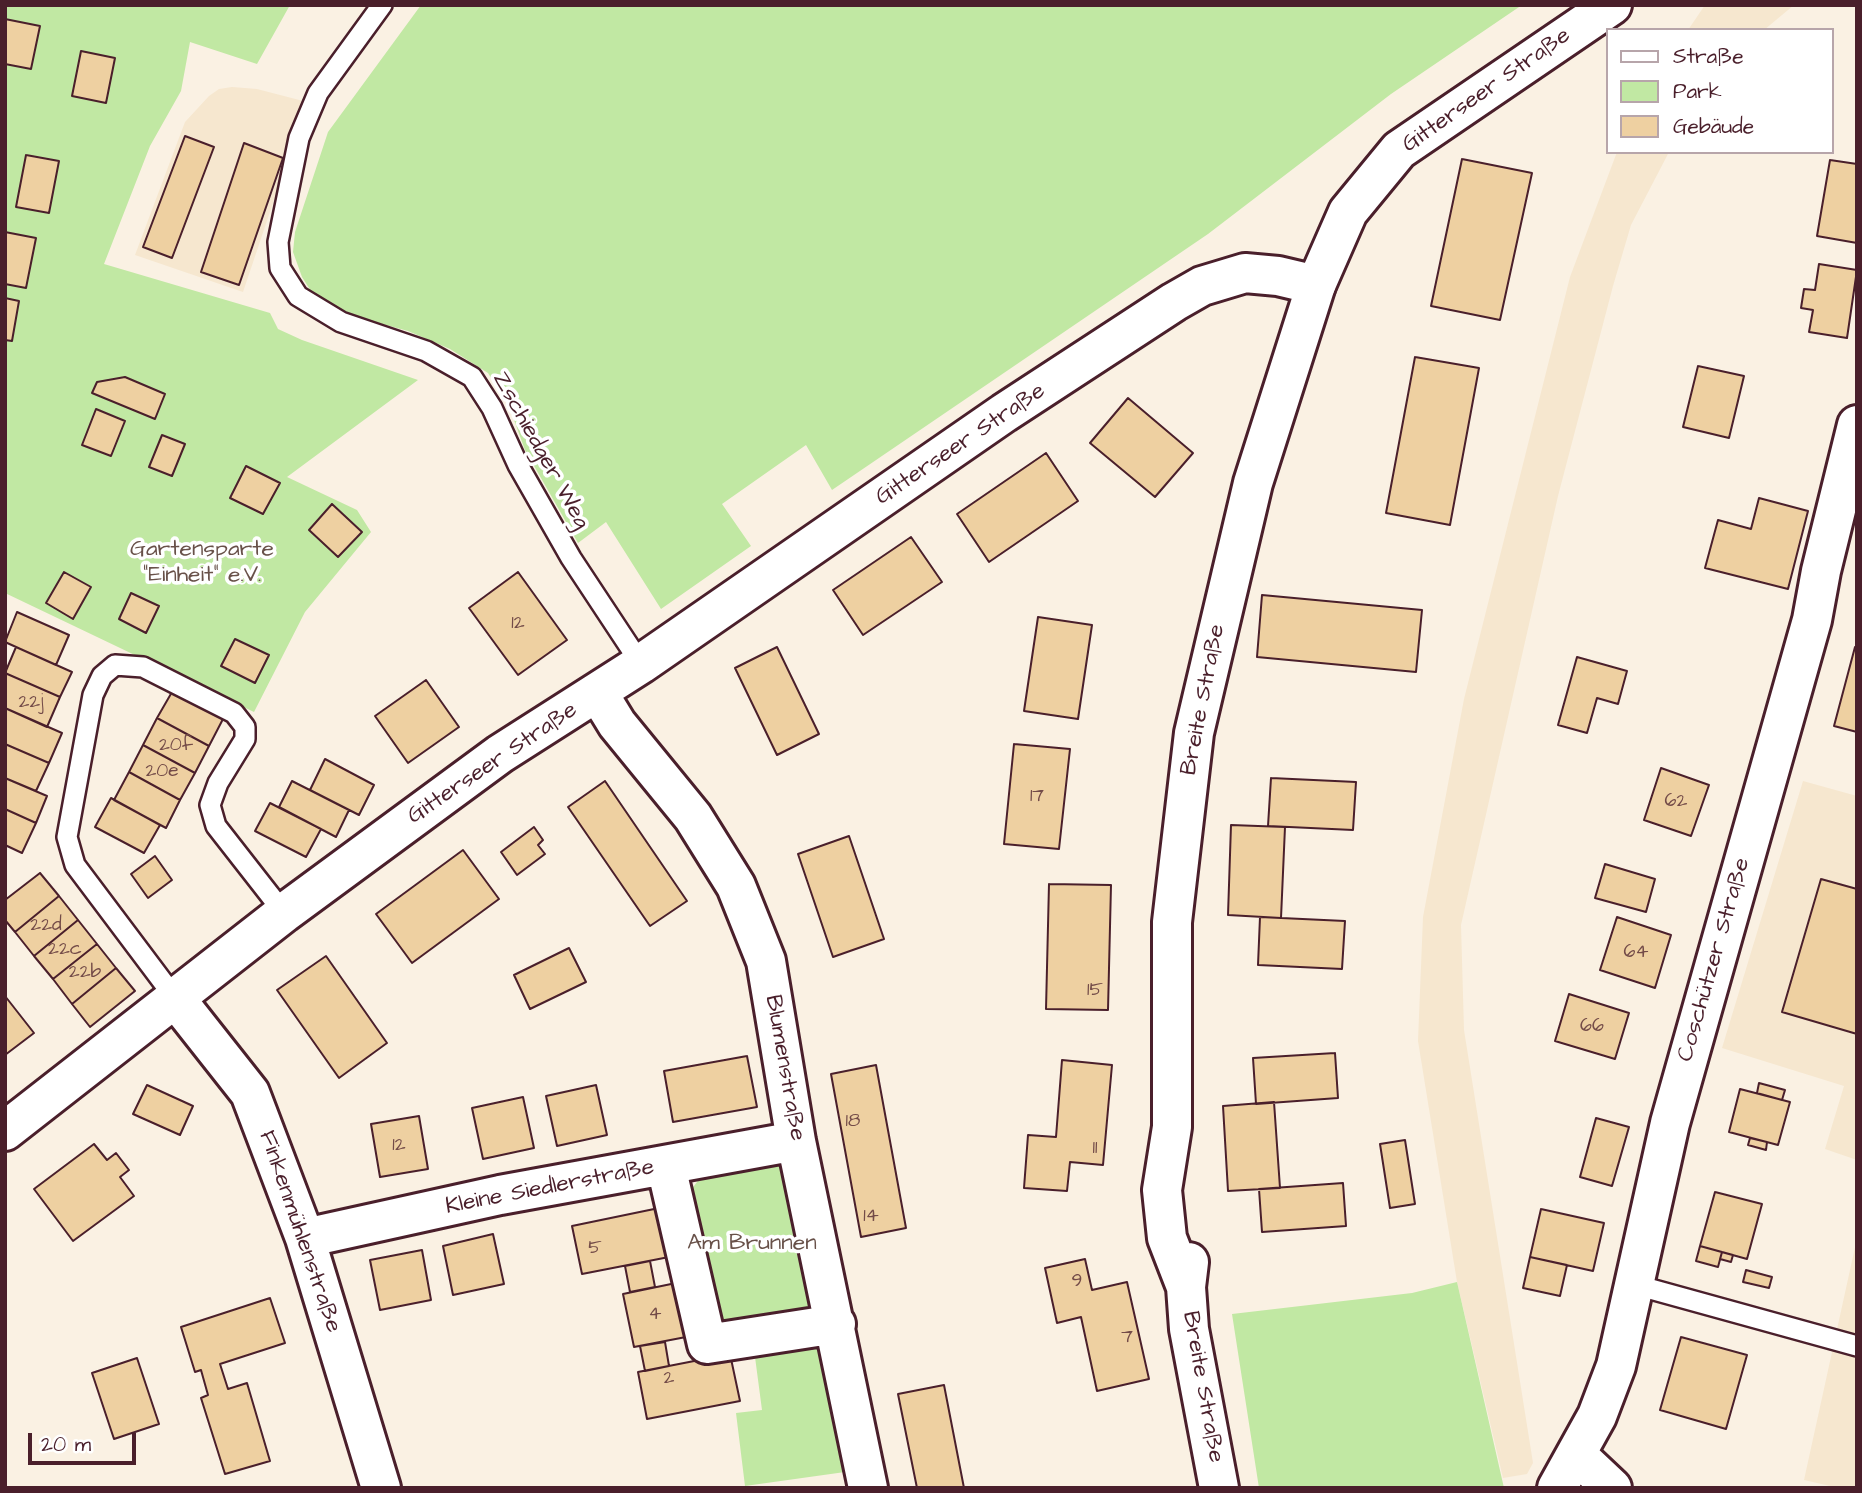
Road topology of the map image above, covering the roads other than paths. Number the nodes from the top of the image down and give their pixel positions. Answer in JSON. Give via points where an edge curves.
{"nodes":[{"id":1,"x":382,"y":5,"type":"edge"},
{"id":2,"x":1612,"y":5,"type":"edge"},
{"id":3,"x":1316,"y":285,"type":"junction"},
{"id":4,"x":1857,"y":425,"type":"edge"},
{"id":5,"x":641,"y":664,"type":"junction"},
{"id":6,"x":598,"y":693,"type":"junction"},
{"id":7,"x":285,"y":913,"type":"junction"},
{"id":8,"x":175,"y":998,"type":"junction"},
{"id":9,"x":5,"y":1131,"type":"edge"},
{"id":10,"x":796,"y":1141,"type":"junction"},
{"id":11,"x":666,"y":1166,"type":"junction"},
{"id":12,"x":305,"y":1238,"type":"junction"},
{"id":13,"x":1636,"y":1285,"type":"junction"},
{"id":14,"x":836,"y":1324,"type":"junction"},
{"id":15,"x":1857,"y":1346,"type":"edge"},
{"id":16,"x":1577,"y":1455,"type":"junction"},
{"id":17,"x":381,"y":1488,"type":"edge"},
{"id":18,"x":868,"y":1488,"type":"edge"},
{"id":19,"x":1219,"y":1488,"type":"edge"},
{"id":20,"x":1557,"y":1488,"type":"edge"},
{"id":21,"x":1612,"y":1488,"type":"edge"}],
"edges":[{"from":1,"to":5,"type":"lane","name":"Zschiedger Weg","via":[[318,93],[299,138],[278,242],[280,268],[298,296],[341,322],[426,351],[472,377],[570,558]]},
{"from":2,"to":3,"type":"street","name":"Gitterseer Straße","via":[[1399,150],[1348,212]]},
{"from":3,"to":5,"type":"street","name":"Gitterseer Straße","via":[[1245,273],[1178,299],[1004,413]]},
{"from":3,"to":19,"type":"street","name":"Breite Straße","via":[[1253,483],[1194,733],[1172,922],[1172,1127],[1164,1207],[1167,1238],[1186,1287],[1189,1329]]},
{"from":4,"to":13,"type":"street","name":"Coschützer Straße","via":[[1812,620],[1670,1123]]},
{"from":5,"to":6,"type":"street","name":"Gitterseer Straße"},
{"from":6,"to":7,"type":"street","name":"Gitterseer Straße","via":[[500,754]]},
{"from":6,"to":10,"type":"street","name":"Blumenstraße","via":[[617,724],[693,817],[736,886],[766,961]]},
{"from":7,"to":8,"type":"street","name":"Gitterseer Straße"},
{"from":7,"to":8,"type":"lane","via":[[216,826],[210,805],[246,739],[244,727],[234,713],[143,667],[116,665],[102,676],[93,695],[67,837],[75,865]]},
{"from":8,"to":9,"type":"street","name":"Gitterseer Straße"},
{"from":8,"to":12,"type":"street","name":"Finkenmühlenstraße","via":[[250,1093]]},
{"from":10,"to":11,"type":"street","name":"Kleine Siedlerstraße"},
{"from":10,"to":14,"type":"street","name":"Blumenstraße"},
{"from":11,"to":12,"type":"street","name":"Kleine Siedlerstraße","via":[[500,1195]]},
{"from":11,"to":14,"type":"street","via":[[707,1344]]},
{"from":12,"to":17,"type":"street","name":"Finkenmühlenstraße"},
{"from":13,"to":15,"type":"lane"},
{"from":13,"to":16,"type":"street","name":"Coschützer Straße","via":[[1616,1366]]},
{"from":14,"to":18,"type":"street","name":"Blumenstraße"},
{"from":16,"to":20,"type":"street","name":"Coschützer Straße"},
{"from":16,"to":21,"type":"street"}]}
